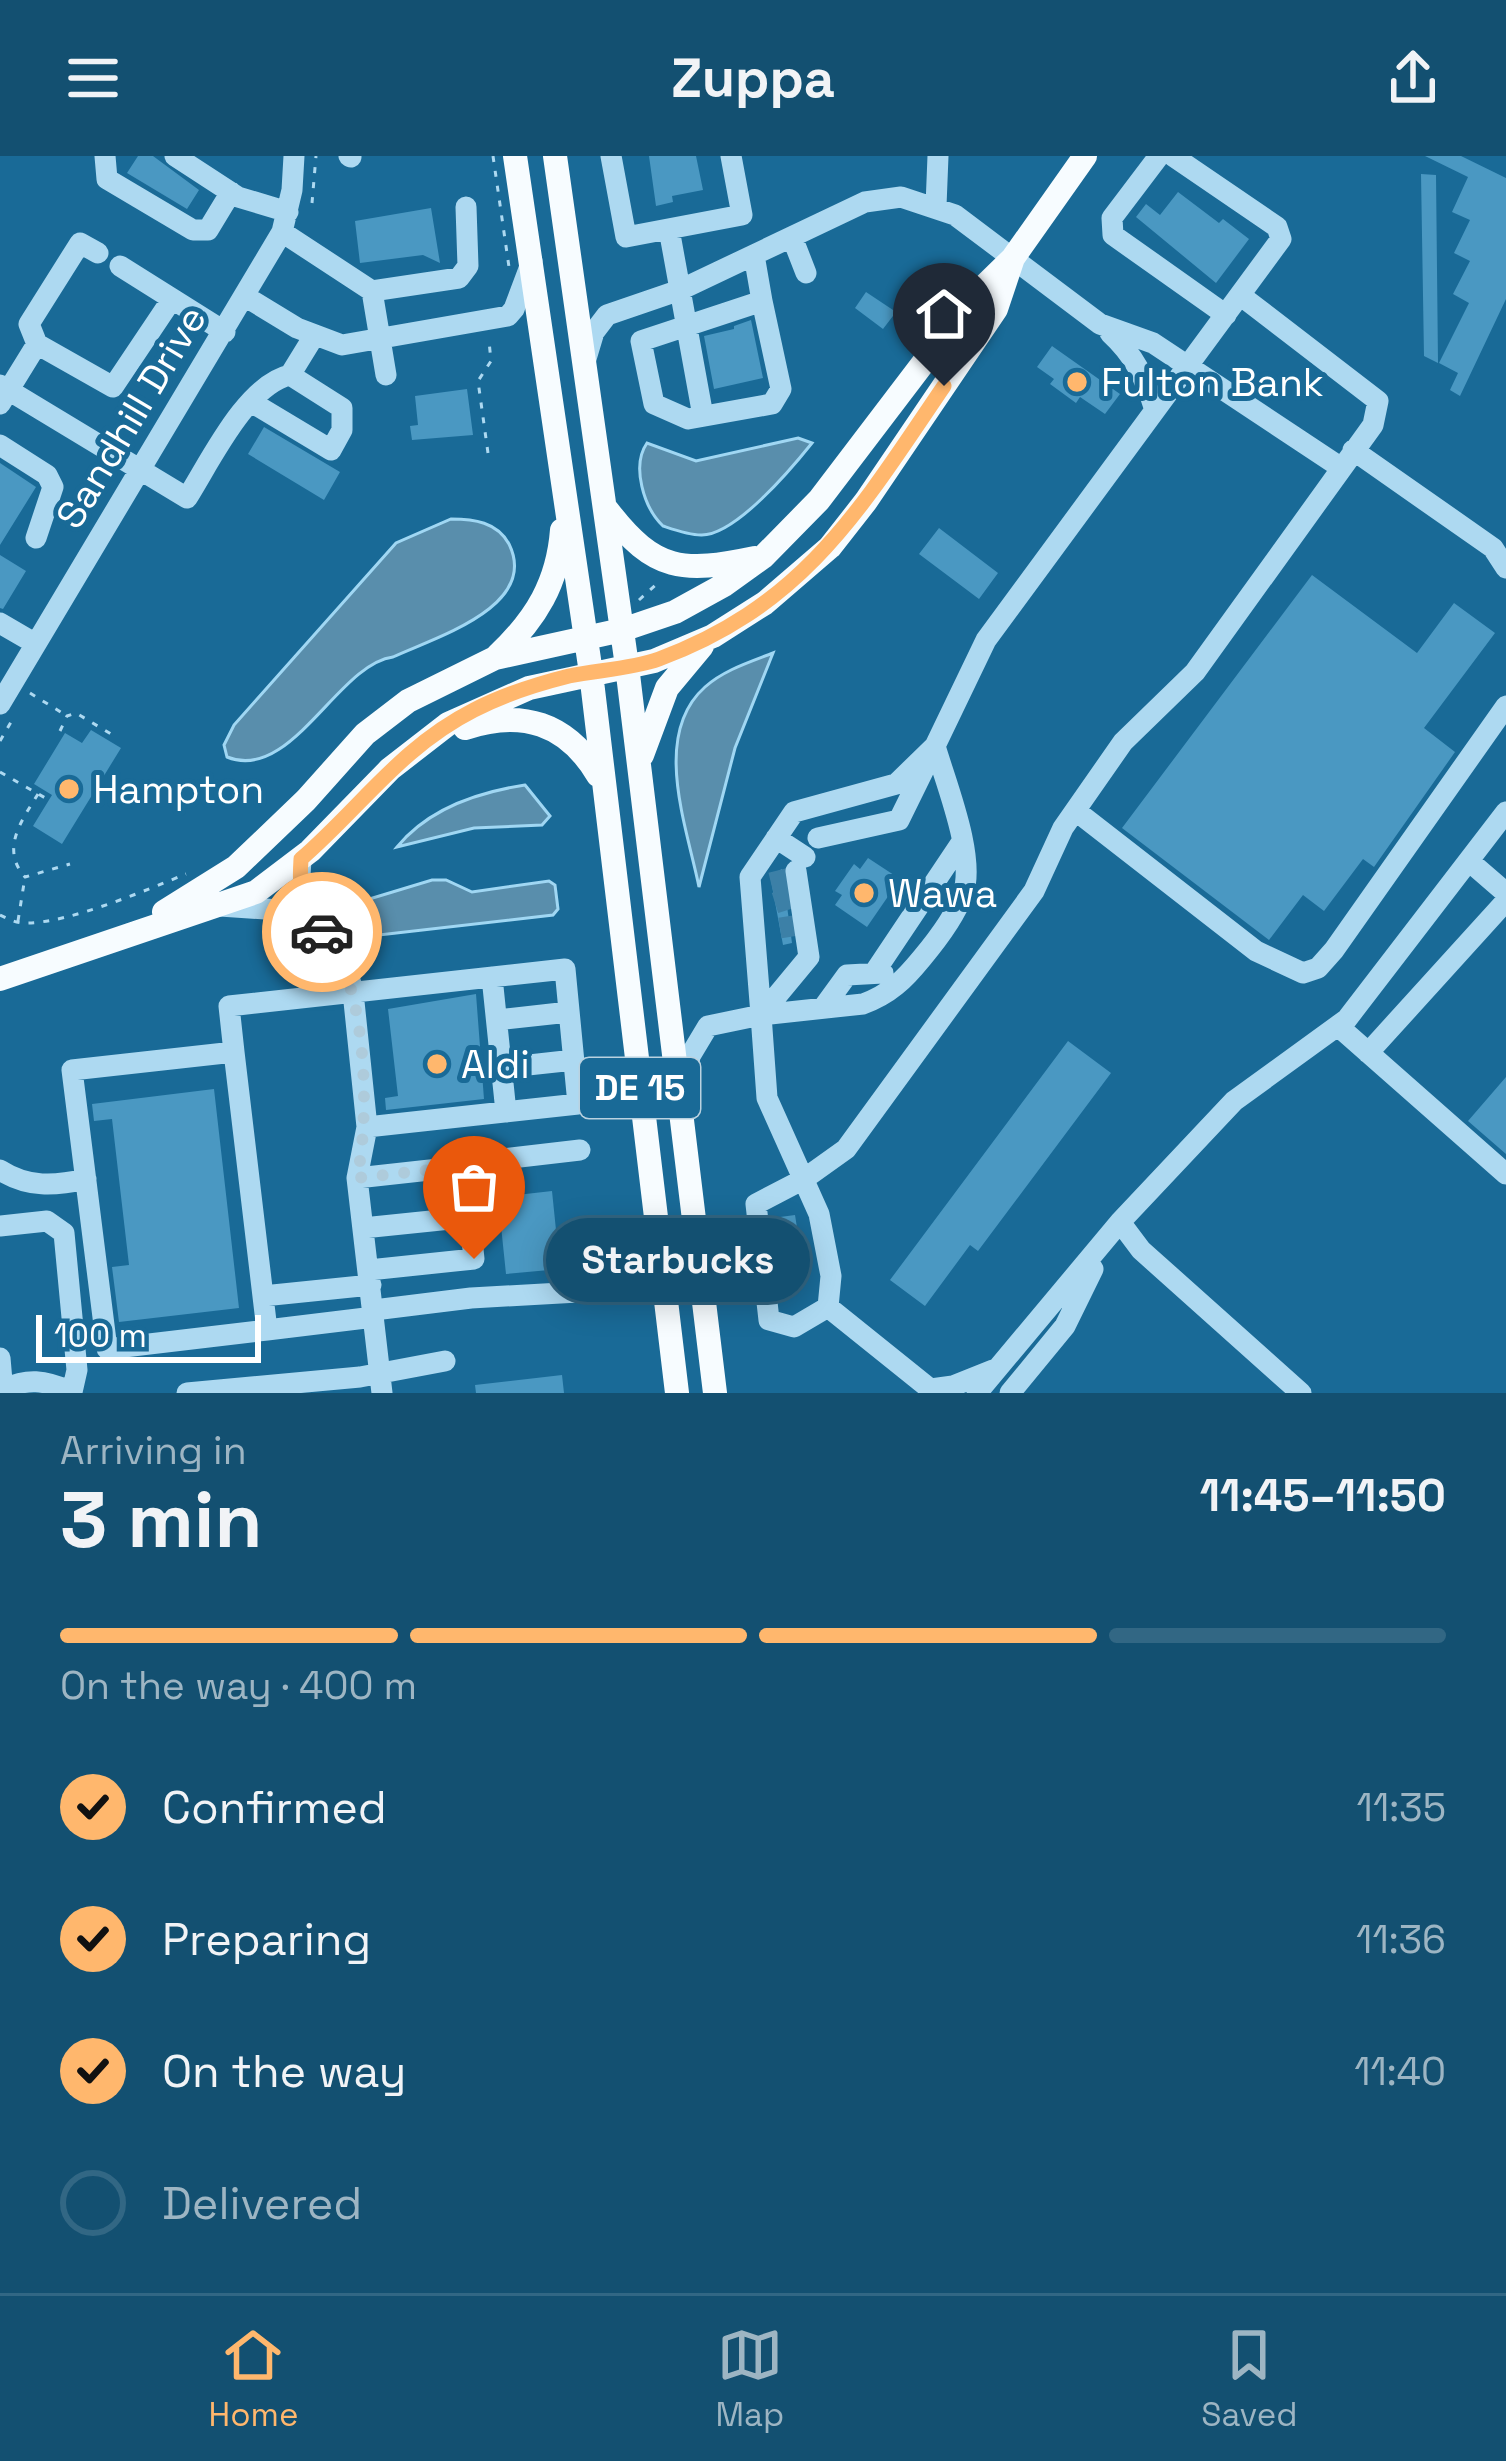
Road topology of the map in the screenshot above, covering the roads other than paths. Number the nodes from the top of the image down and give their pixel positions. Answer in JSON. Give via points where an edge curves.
{"nodes":[{"id":1,"x":105,"y":156,"type":"edge"},
{"id":2,"x":175,"y":156,"type":"edge"},
{"id":3,"x":294,"y":156,"type":"edge"},
{"id":4,"x":515,"y":156,"type":"edge"},
{"id":5,"x":555,"y":156,"type":"edge"},
{"id":6,"x":611,"y":156,"type":"edge"},
{"id":7,"x":730,"y":156,"type":"edge"},
{"id":8,"x":938,"y":156,"type":"edge"},
{"id":9,"x":1085,"y":156,"type":"edge"},
{"id":10,"x":1159,"y":156,"type":"edge"},
{"id":11,"x":1173,"y":156,"type":"edge"},
{"id":12,"x":231,"y":192,"type":"junction"},
{"id":13,"x":936,"y":206,"type":"junction"},
{"id":14,"x":466,"y":207,"type":"dead end"},
{"id":15,"x":285,"y":222,"type":"junction"},
{"id":16,"x":669,"y":229,"type":"junction"},
{"id":17,"x":792,"y":236,"type":"junction"},
{"id":18,"x":98,"y":254,"type":"dead end"},
{"id":19,"x":754,"y":255,"type":"junction"},
{"id":20,"x":1013,"y":258,"type":"junction"},
{"id":21,"x":120,"y":266,"type":"dead end"},
{"id":22,"x":521,"y":267,"type":"junction"},
{"id":23,"x":806,"y":274,"type":"dead end"},
{"id":24,"x":680,"y":290,"type":"junction"},
{"id":25,"x":372,"y":291,"type":"junction"},
{"id":26,"x":1240,"y":295,"type":"junction"},
{"id":27,"x":246,"y":297,"type":"junction"},
{"id":28,"x":172,"y":299,"type":"junction"},
{"id":29,"x":762,"y":301,"type":"junction"},
{"id":30,"x":1226,"y":315,"type":"junction"},
{"id":31,"x":1100,"y":325,"type":"junction"},
{"id":32,"x":686,"y":326,"type":"junction"},
{"id":33,"x":225,"y":332,"type":"junction"},
{"id":34,"x":314,"y":336,"type":"junction"},
{"id":35,"x":378,"y":340,"type":"junction"},
{"id":36,"x":38,"y":344,"type":"junction"},
{"id":37,"x":585,"y":363,"type":"junction"},
{"id":38,"x":1189,"y":365,"type":"junction"},
{"id":39,"x":290,"y":375,"type":"junction"},
{"id":40,"x":386,"y":375,"type":"dead end"},
{"id":41,"x":3,"y":393,"type":"edge"},
{"id":42,"x":251,"y":402,"type":"junction"},
{"id":43,"x":1155,"y":410,"type":"junction"},
{"id":44,"x":703,"y":416,"type":"junction"},
{"id":45,"x":0,"y":446,"type":"edge"},
{"id":46,"x":1347,"y":459,"type":"junction"},
{"id":47,"x":140,"y":471,"type":"junction"},
{"id":48,"x":565,"y":492,"type":"junction"},
{"id":49,"x":605,"y":507,"type":"junction"},
{"id":50,"x":35,"y":538,"type":"dead end"},
{"id":51,"x":763,"y":556,"type":"junction"},
{"id":52,"x":1506,"y":568,"type":"edge"},
{"id":53,"x":0,"y":623,"type":"edge"},
{"id":54,"x":622,"y":630,"type":"junction"},
{"id":55,"x":713,"y":636,"type":"junction"},
{"id":56,"x":585,"y":637,"type":"junction"},
{"id":57,"x":36,"y":644,"type":"junction"},
{"id":58,"x":495,"y":658,"type":"junction"},
{"id":59,"x":627,"y":666,"type":"junction"},
{"id":60,"x":591,"y":673,"type":"junction"},
{"id":61,"x":0,"y":704,"type":"edge"},
{"id":62,"x":1506,"y":706,"type":"edge"},
{"id":63,"x":935,"y":746,"type":"junction"},
{"id":64,"x":413,"y":749,"type":"junction"},
{"id":65,"x":638,"y":769,"type":"junction"},
{"id":66,"x":603,"y":782,"type":"junction"},
{"id":67,"x":1076,"y":811,"type":"junction"},
{"id":68,"x":861,"y":812,"type":"junction"},
{"id":69,"x":1506,"y":812,"type":"edge"},
{"id":70,"x":776,"y":838,"type":"junction"},
{"id":71,"x":962,"y":843,"type":"junction"},
{"id":72,"x":803,"y":855,"type":"junction"},
{"id":73,"x":301,"y":859,"type":"junction"},
{"id":74,"x":1469,"y":861,"type":"junction"},
{"id":75,"x":1506,"y":897,"type":"edge"},
{"id":76,"x":220,"y":906,"type":"junction"},
{"id":77,"x":794,"y":926,"type":"junction"},
{"id":78,"x":322,"y":932,"type":"junction"},
{"id":79,"x":754,"y":934,"type":"junction"},
{"id":80,"x":114,"y":939,"type":"junction"},
{"id":81,"x":874,"y":974,"type":"junction"},
{"id":82,"x":492,"y":977,"type":"junction"},
{"id":83,"x":0,"y":979,"type":"edge"},
{"id":84,"x":900,"y":985,"type":"junction"},
{"id":85,"x":353,"y":992,"type":"junction"},
{"id":86,"x":823,"y":1008,"type":"junction"},
{"id":87,"x":569,"y":1012,"type":"junction"},
{"id":88,"x":760,"y":1015,"type":"junction"},
{"id":89,"x":497,"y":1020,"type":"junction"},
{"id":90,"x":1337,"y":1026,"type":"junction"},
{"id":91,"x":234,"y":1052,"type":"junction"},
{"id":92,"x":1368,"y":1053,"type":"junction"},
{"id":93,"x":574,"y":1060,"type":"junction"},
{"id":94,"x":502,"y":1068,"type":"junction"},
{"id":95,"x":506,"y":1112,"type":"junction"},
{"id":96,"x":682,"y":1113,"type":"junction"},
{"id":97,"x":367,"y":1127,"type":"junction"},
{"id":98,"x":580,"y":1150,"type":"dead end"},
{"id":99,"x":0,"y":1170,"type":"edge"},
{"id":100,"x":465,"y":1171,"type":"junction"},
{"id":101,"x":1506,"y":1174,"type":"edge"},
{"id":102,"x":357,"y":1178,"type":"junction"},
{"id":103,"x":86,"y":1179,"type":"junction"},
{"id":104,"x":804,"y":1180,"type":"junction"},
{"id":105,"x":470,"y":1217,"type":"junction"},
{"id":106,"x":1120,"y":1222,"type":"junction"},
{"id":107,"x":0,"y":1226,"type":"edge"},
{"id":108,"x":363,"y":1228,"type":"junction"},
{"id":109,"x":474,"y":1259,"type":"junction"},
{"id":110,"x":370,"y":1278,"type":"junction"},
{"id":111,"x":596,"y":1291,"type":"dead end"},
{"id":112,"x":263,"y":1296,"type":"junction"},
{"id":113,"x":476,"y":1297,"type":"junction"},
{"id":114,"x":828,"y":1307,"type":"junction"},
{"id":115,"x":374,"y":1314,"type":"junction"},
{"id":116,"x":267,"y":1330,"type":"junction"},
{"id":117,"x":0,"y":1358,"type":"edge"},
{"id":118,"x":446,"y":1360,"type":"dead end"},
{"id":119,"x":999,"y":1367,"type":"junction"},
{"id":120,"x":381,"y":1383,"type":"edge"},
{"id":121,"x":926,"y":1388,"type":"edge"},
{"id":122,"x":1015,"y":1390,"type":"edge"},
{"id":123,"x":2,"y":1391,"type":"edge"},
{"id":124,"x":74,"y":1392,"type":"edge"},
{"id":125,"x":187,"y":1393,"type":"edge"},
{"id":126,"x":676,"y":1393,"type":"edge"},
{"id":127,"x":715,"y":1393,"type":"edge"},
{"id":128,"x":976,"y":1393,"type":"edge"},
{"id":129,"x":1301,"y":1393,"type":"edge"}],
"edges":[{"from":1,"to":12,"type":"street","via":[[107,179],[201,233]]},
{"from":2,"to":12,"type":"street"},
{"from":3,"to":15,"type":"street","name":"Sandhill Drive"},
{"from":4,"to":22,"type":"main road"},
{"from":5,"to":37,"type":"main road"},
{"from":6,"to":16,"type":"street","via":[[626,237]]},
{"from":7,"to":16,"type":"street","via":[[742,215]]},
{"from":8,"to":13,"type":"street"},
{"from":9,"to":20,"type":"main road"},
{"from":10,"to":30,"type":"street","via":[[1112,218],[1113,235]]},
{"from":11,"to":26,"type":"street","via":[[1277,227],[1282,239]]},
{"from":12,"to":15,"type":"street"},
{"from":13,"to":17,"type":"street","via":[[884,198]]},
{"from":13,"to":20,"type":"street"},
{"from":14,"to":25,"type":"street","via":[[469,266],[459,278]]},
{"from":15,"to":25,"type":"street"},
{"from":15,"to":27,"type":"street","name":"Sandhill Drive"},
{"from":16,"to":24,"type":"street"},
{"from":17,"to":19,"type":"street"},
{"from":17,"to":23,"type":"street"},
{"from":18,"to":36,"type":"street","via":[[80,243],[29,323]]},
{"from":19,"to":24,"type":"street"},
{"from":19,"to":29,"type":"street"},
{"from":20,"to":31,"type":"street"},
{"from":20,"to":51,"type":"main road","via":[[975,295],[818,500]]},
{"from":20,"to":55,"type":"main road","via":[[996,309],[844,530],[788,586]]},
{"from":21,"to":28,"type":"street"},
{"from":22,"to":35,"type":"street","via":[[508,316]]},
{"from":22,"to":48,"type":"main road"},
{"from":24,"to":32,"type":"street"},
{"from":24,"to":37,"type":"street","via":[[607,316]]},
{"from":25,"to":35,"type":"street"},
{"from":26,"to":30,"type":"street"},
{"from":26,"to":46,"type":"street","via":[[1378,401],[1373,425]]},
{"from":27,"to":33,"type":"street","name":"Sandhill Drive"},
{"from":27,"to":34,"type":"street"},
{"from":28,"to":33,"type":"street"},
{"from":28,"to":36,"type":"street","via":[[113,387]]},
{"from":29,"to":32,"type":"street"},
{"from":29,"to":44,"type":"street","via":[[779,397]]},
{"from":30,"to":38,"type":"street"},
{"from":31,"to":38,"type":"street"},
{"from":31,"to":43,"type":"street","via":[[1131,353]]},
{"from":32,"to":44,"type":"street"},
{"from":32,"to":44,"type":"street","via":[[641,341],[654,404],[688,419]]},
{"from":33,"to":47,"type":"street","name":"Sandhill Drive"},
{"from":34,"to":35,"type":"street","via":[[342,344]]},
{"from":34,"to":39,"type":"street"},
{"from":35,"to":40,"type":"street"},
{"from":36,"to":41,"type":"street"},
{"from":37,"to":49,"type":"main road"},
{"from":38,"to":43,"type":"street"},
{"from":38,"to":46,"type":"street"},
{"from":39,"to":42,"type":"street"},
{"from":39,"to":42,"type":"street","via":[[342,408],[331,450]]},
{"from":41,"to":47,"type":"street"},
{"from":42,"to":47,"type":"street","via":[[187,498]]},
{"from":43,"to":63,"type":"street","via":[[986,640]]},
{"from":45,"to":50,"type":"street","via":[[53,487]]},
{"from":46,"to":52,"type":"street","via":[[1493,548]]},
{"from":46,"to":67,"type":"street","via":[[1195,672],[1124,742]]},
{"from":47,"to":57,"type":"street","name":"Sandhill Drive"},
{"from":48,"to":56,"type":"main road"},
{"from":48,"to":58,"type":"main road","via":[[548,594]]},
{"from":49,"to":51,"type":"main road","via":[[632,541],[668,565]]},
{"from":49,"to":54,"type":"main road"},
{"from":51,"to":54,"type":"main road","via":[[688,605]]},
{"from":53,"to":57,"type":"street"},
{"from":54,"to":56,"type":"main road"},
{"from":54,"to":59,"type":"main road","number":"DE 15"},
{"from":55,"to":59,"type":"main road"},
{"from":55,"to":65,"type":"main road","via":[[668,688]]},
{"from":56,"to":58,"type":"main road"},
{"from":56,"to":60,"type":"main road"},
{"from":57,"to":61,"type":"street","name":"Sandhill Drive"},
{"from":58,"to":80,"type":"main road","via":[[384,718],[236,867]]},
{"from":59,"to":60,"type":"main road"},
{"from":59,"to":65,"type":"main road","number":"DE 15"},
{"from":60,"to":64,"type":"main road","via":[[477,708]]},
{"from":60,"to":66,"type":"main road"},
{"from":62,"to":67,"type":"street","via":[[1334,950],[1304,973],[1256,951]]},
{"from":63,"to":68,"type":"street"},
{"from":63,"to":68,"type":"street","via":[[899,820]]},
{"from":63,"to":71,"type":"street"},
{"from":64,"to":66,"type":"main road","via":[[483,722],[528,718],[572,741]]},
{"from":64,"to":73,"type":"main road"},
{"from":65,"to":96,"type":"main road","number":"DE 15"},
{"from":66,"to":126,"type":"main road","number":"DE 15"},
{"from":67,"to":104,"type":"street","via":[[1034,891],[846,1148]]},
{"from":68,"to":72,"type":"street"},
{"from":68,"to":72,"type":"street"},
{"from":69,"to":74,"type":"street"},
{"from":70,"to":72,"type":"street"},
{"from":70,"to":72,"type":"street","via":[[794,812]]},
{"from":70,"to":72,"type":"street","via":[[750,877]]},
{"from":71,"to":81,"type":"street"},
{"from":71,"to":84,"type":"street","via":[[964,892]]},
{"from":72,"to":77,"type":"street"},
{"from":72,"to":79,"type":"street"},
{"from":73,"to":76,"type":"main road"},
{"from":73,"to":78,"type":"street","via":[[299,894]]},
{"from":74,"to":75,"type":"street"},
{"from":74,"to":90,"type":"street"},
{"from":75,"to":92,"type":"street"},
{"from":76,"to":78,"type":"street","via":[[280,910]]},
{"from":76,"to":80,"type":"main road"},
{"from":77,"to":79,"type":"street"},
{"from":77,"to":88,"type":"street","via":[[809,958]]},
{"from":78,"to":85,"type":"street","via":[[346,964]]},
{"from":79,"to":88,"type":"street"},
{"from":80,"to":83,"type":"main road"},
{"from":81,"to":84,"type":"street"},
{"from":81,"to":86,"type":"street","via":[[847,975]]},
{"from":82,"to":85,"type":"street"},
{"from":82,"to":87,"type":"street","via":[[565,969]]},
{"from":82,"to":89,"type":"street"},
{"from":84,"to":86,"type":"street","via":[[863,1004]]},
{"from":85,"to":91,"type":"street","via":[[229,1006]]},
{"from":85,"to":97,"type":"street"},
{"from":86,"to":88,"type":"street"},
{"from":87,"to":89,"type":"street"},
{"from":87,"to":93,"type":"street"},
{"from":88,"to":96,"type":"street","via":[[708,1026],[690,1057]]},
{"from":88,"to":104,"type":"street","via":[[767,1098]]},
{"from":89,"to":94,"type":"street"},
{"from":90,"to":92,"type":"street"},
{"from":90,"to":106,"type":"street","via":[[1234,1101]]},
{"from":91,"to":103,"type":"street","via":[[72,1070]]},
{"from":91,"to":112,"type":"street"},
{"from":92,"to":101,"type":"street"},
{"from":93,"to":94,"type":"street"},
{"from":93,"to":95,"type":"street","via":[[578,1104]]},
{"from":94,"to":95,"type":"street"},
{"from":95,"to":97,"type":"street"},
{"from":96,"to":127,"type":"main road","number":"DE 15"},
{"from":97,"to":102,"type":"street"},
{"from":98,"to":100,"type":"street","via":[[486,1161]]},
{"from":99,"to":103,"type":"street","via":[[51,1187]]},
{"from":100,"to":102,"type":"street"},
{"from":100,"to":105,"type":"street"},
{"from":102,"to":108,"type":"street"},
{"from":103,"to":116,"type":"street","via":[[107,1349]]},
{"from":104,"to":114,"type":"street","via":[[831,1276]]},
{"from":104,"to":114,"type":"street","via":[[756,1204],[769,1320],[794,1327]]},
{"from":105,"to":108,"type":"street"},
{"from":105,"to":109,"type":"street"},
{"from":106,"to":119,"type":"street"},
{"from":106,"to":122,"type":"street","via":[[1065,1326]]},
{"from":106,"to":129,"type":"street"},
{"from":107,"to":124,"type":"street","via":[[47,1221],[64,1233]]},
{"from":108,"to":110,"type":"street"},
{"from":109,"to":110,"type":"street"},
{"from":109,"to":113,"type":"street"},
{"from":110,"to":112,"type":"street"},
{"from":110,"to":115,"type":"street"},
{"from":111,"to":113,"type":"street"},
{"from":112,"to":116,"type":"street"},
{"from":113,"to":115,"type":"street"},
{"from":114,"to":121,"type":"street"},
{"from":115,"to":116,"type":"street"},
{"from":115,"to":120,"type":"street"},
{"from":117,"to":123,"type":"street"},
{"from":118,"to":120,"type":"street"},
{"from":119,"to":121,"type":"street"},
{"from":119,"to":128,"type":"street"},
{"from":120,"to":125,"type":"street"},
{"from":123,"to":124,"type":"street","via":[[45,1380]]}]}
